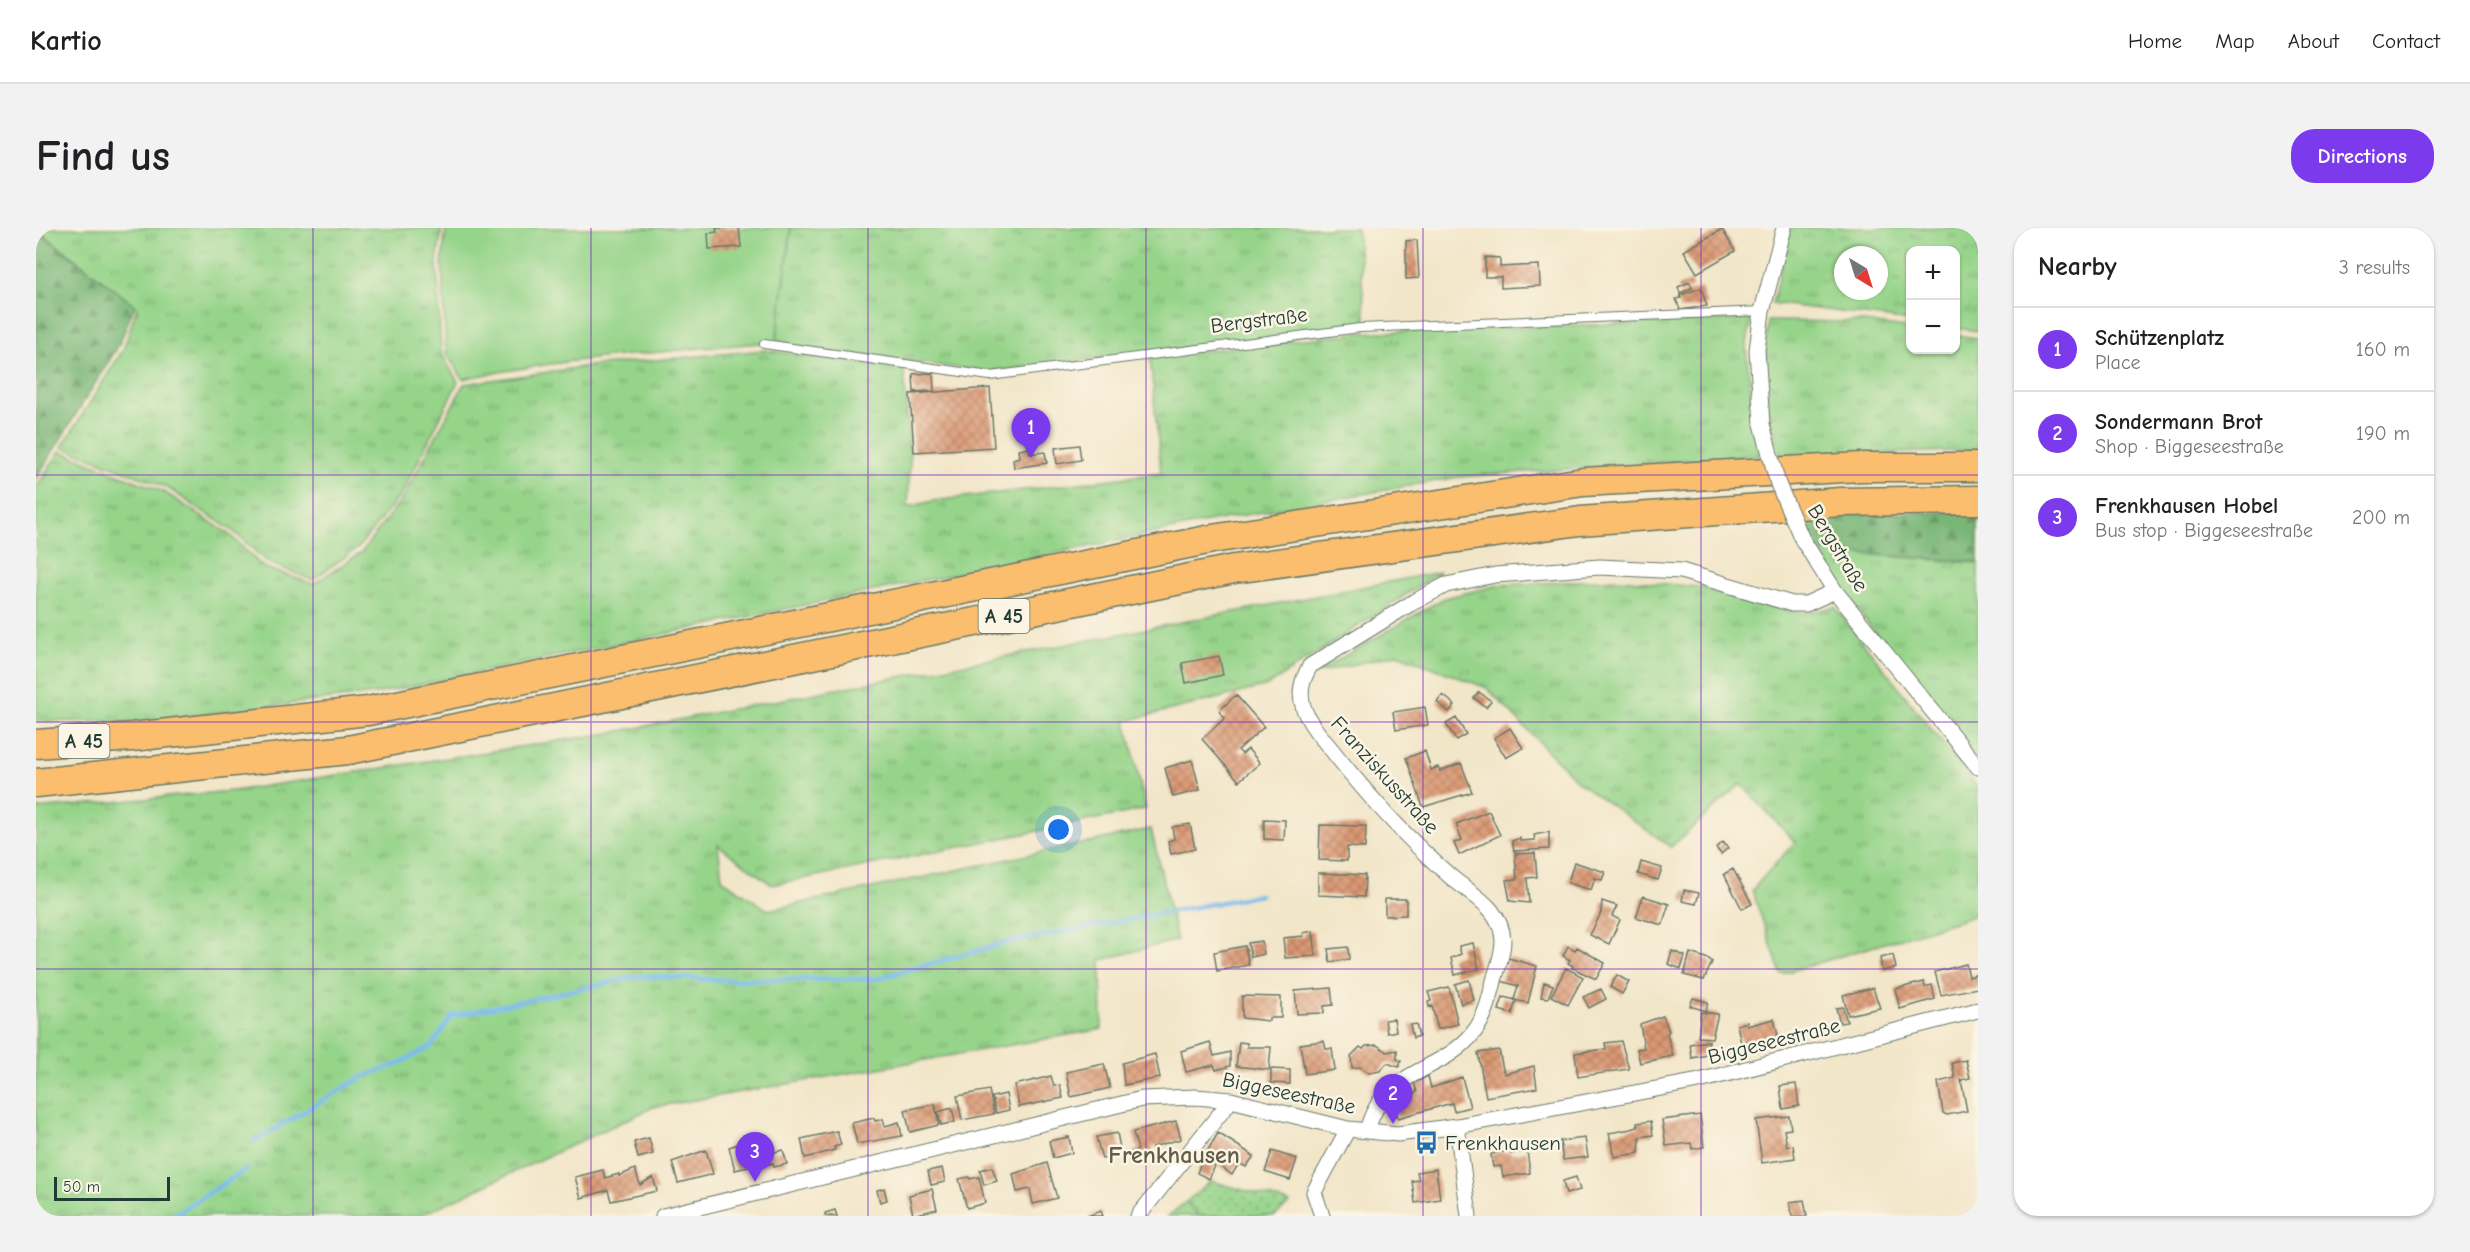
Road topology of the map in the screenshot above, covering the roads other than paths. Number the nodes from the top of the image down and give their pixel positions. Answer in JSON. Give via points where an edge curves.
{"nodes":[{"id":1,"x":1784,"y":228,"type":"edge"},
{"id":2,"x":1762,"y":311,"type":"junction"},
{"id":3,"x":764,"y":344,"type":"dead end"},
{"id":4,"x":1978,"y":467,"type":"edge"},
{"id":5,"x":1978,"y":500,"type":"edge"},
{"id":6,"x":1835,"y":591,"type":"junction"},
{"id":7,"x":36,"y":744,"type":"edge"},
{"id":8,"x":1978,"y":767,"type":"edge"},
{"id":9,"x":36,"y":783,"type":"edge"},
{"id":10,"x":1978,"y":1010,"type":"edge"},
{"id":11,"x":1231,"y":1100,"type":"junction"},
{"id":12,"x":1456,"y":1126,"type":"junction"},
{"id":13,"x":1348,"y":1129,"type":"junction"},
{"id":14,"x":1367,"y":1131,"type":"junction"},
{"id":15,"x":663,"y":1216,"type":"edge"},
{"id":16,"x":1138,"y":1216,"type":"edge"},
{"id":17,"x":1322,"y":1216,"type":"edge"},
{"id":18,"x":1469,"y":1216,"type":"edge"}],
"edges":[{"from":1,"to":2,"type":"street","name":"Bergstraße"},
{"from":2,"to":3,"type":"lane","name":"Bergstraße","via":[[1360,328],[990,376]]},
{"from":2,"to":6,"type":"street","name":"Bergstraße","bridge":true,"via":[[1757,350],[1762,424],[1778,483],[1802,539]]},
{"from":4,"to":7,"type":"highway","number":"A 45","via":[[1862,467],[1583,482],[1212,539],[368,711]]},
{"from":5,"to":9,"type":"highway","number":"A 45","via":[[1842,502],[1580,521],[1234,569],[348,750]]},
{"from":6,"to":8,"type":"street","name":"Bergstraße"},
{"from":6,"to":14,"type":"street","name":"Franziskusstraße","via":[[1806,604],[1792,604],[1682,571],[1600,567],[1495,574],[1446,585],[1310,666],[1302,680],[1301,693],[1311,723],[1376,803],[1452,878],[1489,905],[1503,942],[1493,986],[1475,1032],[1463,1044],[1388,1090],[1372,1112]]},
{"from":10,"to":12,"type":"street","name":"Biggeseestraße","via":[[1699,1081]]},
{"from":11,"to":13,"type":"street","name":"Biggeseestraße"},
{"from":11,"to":15,"type":"street","name":"Biggeseestraße","via":[[1142,1100]]},
{"from":11,"to":16,"type":"street"},
{"from":12,"to":14,"type":"street","name":"Biggeseestraße","via":[[1398,1134]]},
{"from":12,"to":18,"type":"street"},
{"from":13,"to":14,"type":"street","name":"Biggeseestraße"},
{"from":13,"to":17,"type":"street","via":[[1314,1191]]}]}
